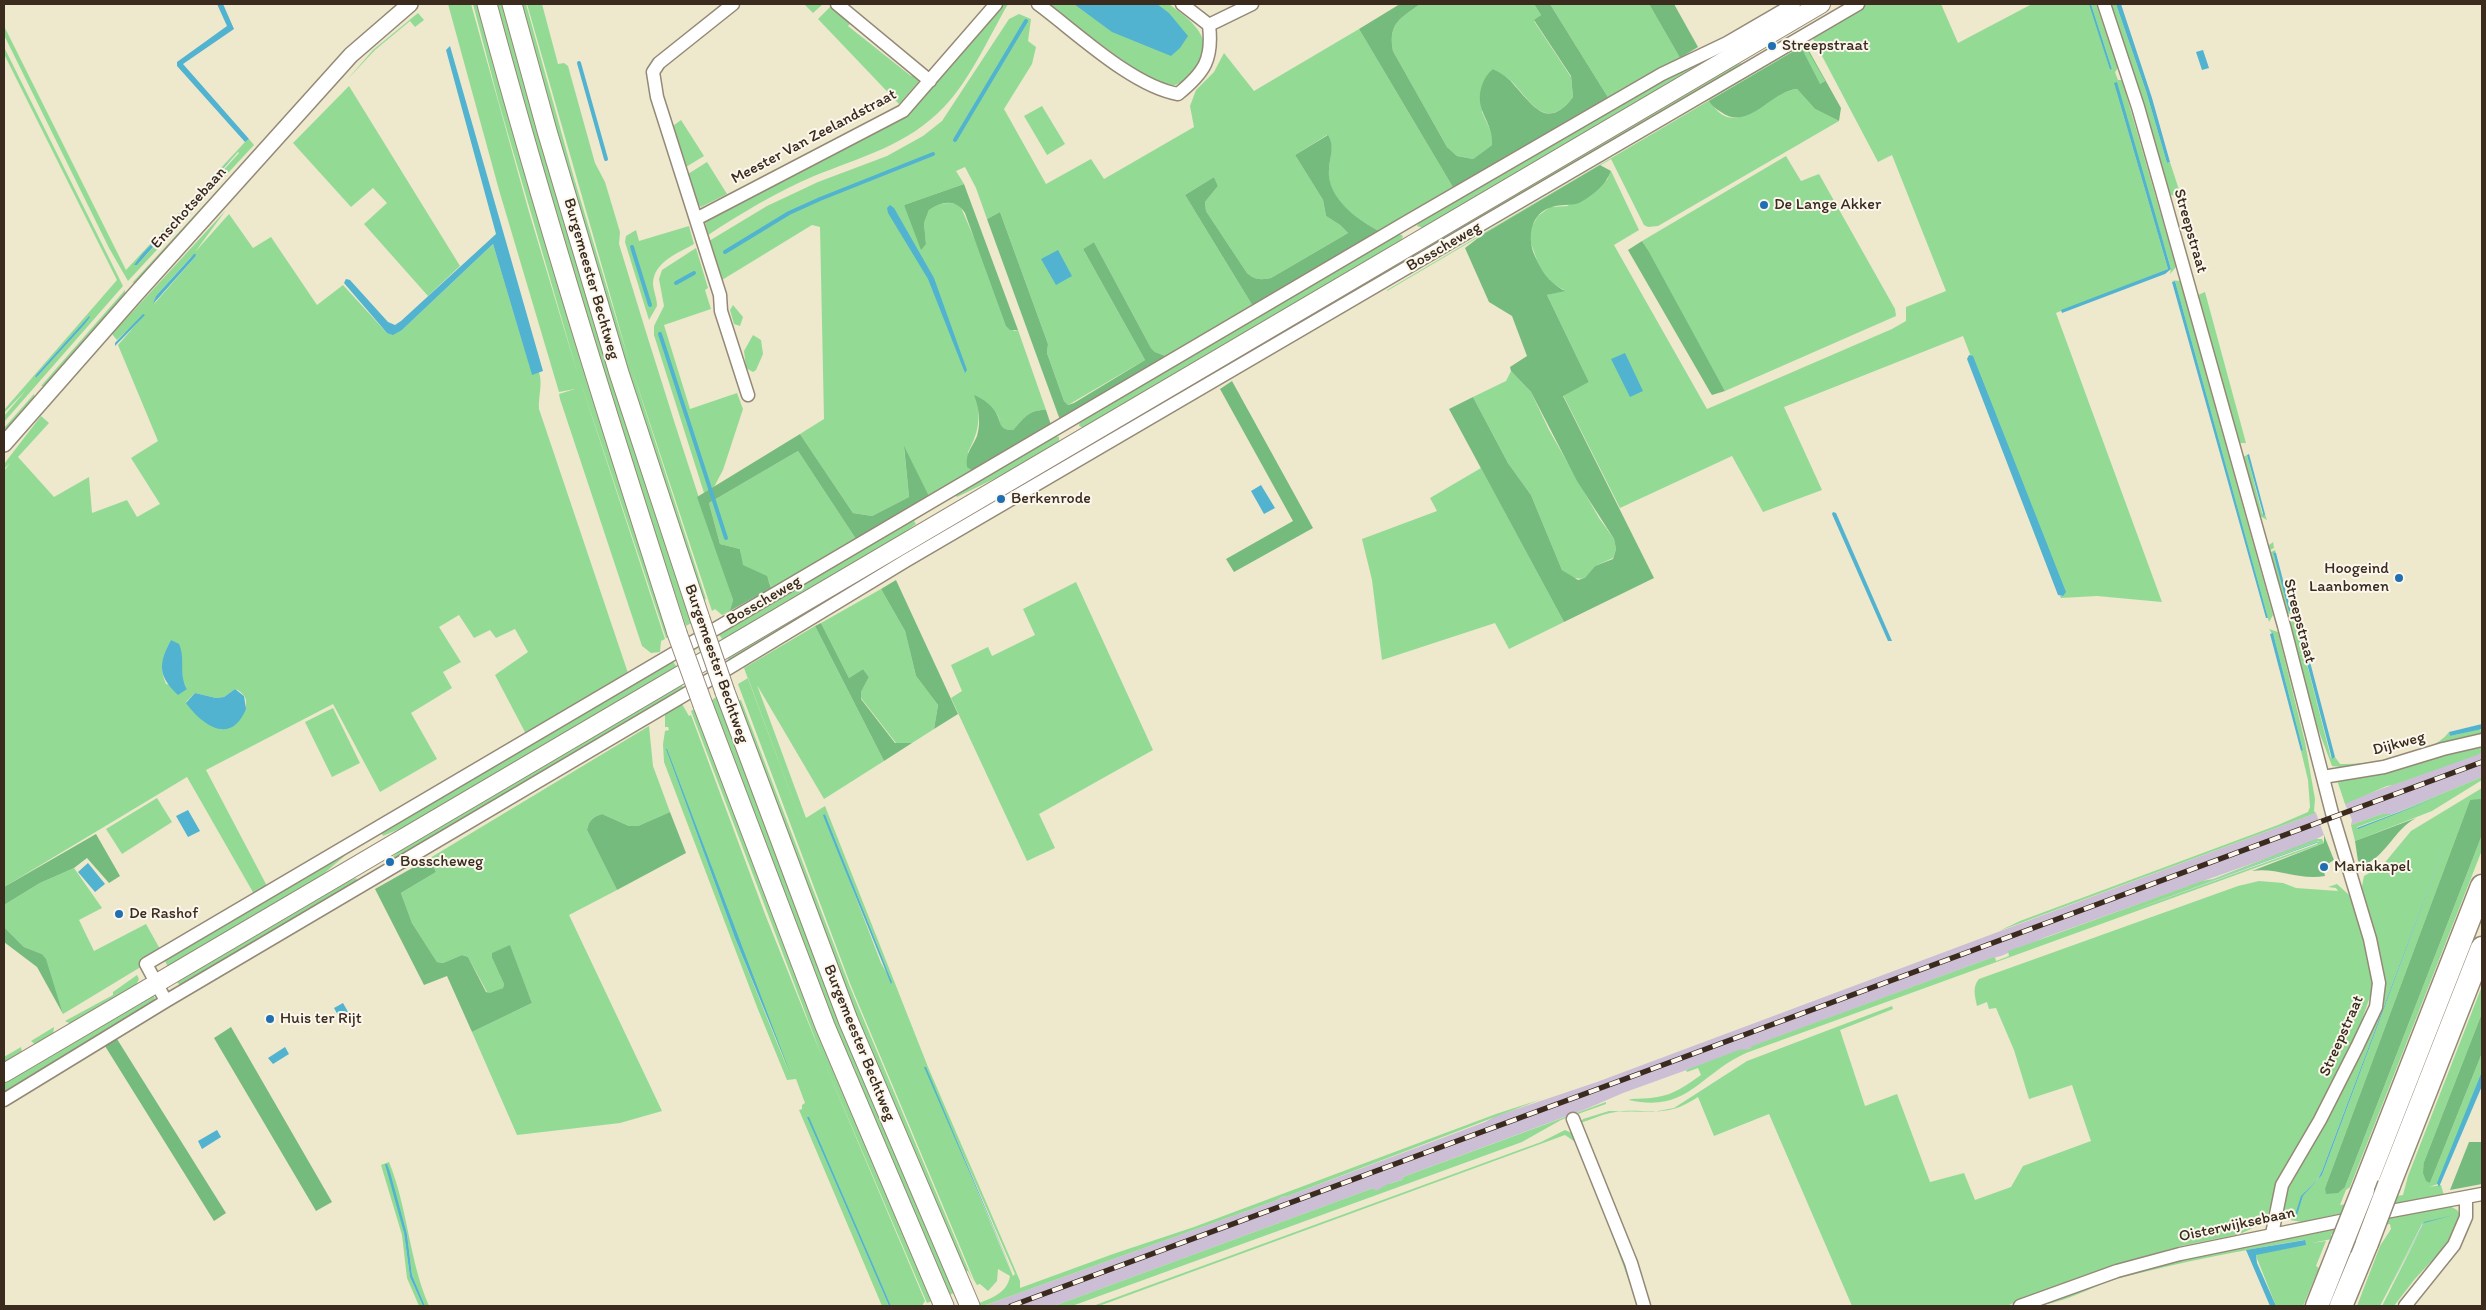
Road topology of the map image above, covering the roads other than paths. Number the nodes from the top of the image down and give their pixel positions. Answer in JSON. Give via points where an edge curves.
{"nodes":[{"id":1,"x":410,"y":4,"type":"edge"},
{"id":2,"x":487,"y":4,"type":"edge"},
{"id":3,"x":512,"y":4,"type":"edge"},
{"id":4,"x":733,"y":4,"type":"edge"},
{"id":5,"x":837,"y":4,"type":"edge"},
{"id":6,"x":996,"y":4,"type":"edge"},
{"id":7,"x":1038,"y":4,"type":"edge"},
{"id":8,"x":1182,"y":4,"type":"edge"},
{"id":9,"x":1252,"y":4,"type":"edge"},
{"id":10,"x":1821,"y":4,"type":"edge"},
{"id":11,"x":1858,"y":4,"type":"edge"},
{"id":12,"x":2104,"y":4,"type":"edge"},
{"id":13,"x":1795,"y":11,"type":"edge"},
{"id":14,"x":1209,"y":25,"type":"junction"},
{"id":15,"x":1805,"y":37,"type":"junction"},
{"id":16,"x":930,"y":80,"type":"junction"},
{"id":17,"x":696,"y":219,"type":"junction"},
{"id":18,"x":1405,"y":223,"type":"junction"},
{"id":19,"x":1416,"y":241,"type":"junction"},
{"id":20,"x":748,"y":395,"type":"dead end"},
{"id":21,"x":1064,"y":424,"type":"junction"},
{"id":22,"x":4,"y":444,"type":"edge"},
{"id":23,"x":1079,"y":450,"type":"junction"},
{"id":24,"x":2482,"y":740,"type":"edge"},
{"id":25,"x":2324,"y":776,"type":"junction"},
{"id":26,"x":2482,"y":886,"type":"edge"},
{"id":27,"x":2482,"y":948,"type":"edge"},
{"id":28,"x":155,"y":983,"type":"junction"},
{"id":29,"x":166,"y":1001,"type":"junction"},
{"id":30,"x":4,"y":1073,"type":"edge"},
{"id":31,"x":4,"y":1100,"type":"edge"},
{"id":32,"x":1573,"y":1119,"type":"dead end"},
{"id":33,"x":2482,"y":1194,"type":"edge"},
{"id":34,"x":2466,"y":1197,"type":"junction"},
{"id":35,"x":2272,"y":1234,"type":"junction"},
{"id":36,"x":967,"y":1298,"type":"edge"},
{"id":37,"x":942,"y":1302,"type":"edge"},
{"id":38,"x":1644,"y":1306,"type":"edge"},
{"id":39,"x":2020,"y":1306,"type":"edge"},
{"id":40,"x":2317,"y":1306,"type":"edge"},
{"id":41,"x":2341,"y":1306,"type":"edge"},
{"id":42,"x":2405,"y":1306,"type":"edge"}],
"edges":[{"from":1,"to":22,"type":"street","name":"Enschotsebaan","via":[[351,54]]},
{"from":2,"to":37,"type":"main road","name":"Burgemeester Bechtweg","bridge":true,"via":[[595,377],[703,705],[825,1026]]},
{"from":3,"to":36,"type":"main road","name":"Burgemeester Bechtweg","bridge":true,"via":[[619,373],[725,692],[848,1020]]},
{"from":4,"to":17,"type":"street","via":[[653,72],[657,97]]},
{"from":5,"to":16,"type":"street"},
{"from":6,"to":16,"type":"street","name":"Meester Van Zeelandstraat"},
{"from":7,"to":14,"type":"street","via":[[1134,76],[1166,92],[1178,94],[1206,65],[1211,51]]},
{"from":8,"to":14,"type":"street"},
{"from":9,"to":14,"type":"street"},
{"from":10,"to":13,"type":"main road","name":"Bosscheweg"},
{"from":11,"to":15,"type":"street","name":"Bosscheweg"},
{"from":12,"to":25,"type":"street","name":"Streepstraat","via":[[2144,125]]},
{"from":13,"to":15,"type":"street"},
{"from":13,"to":18,"type":"street","name":"Bosscheweg","via":[[1662,74]]},
{"from":13,"to":19,"type":"main road","name":"Bosscheweg"},
{"from":15,"to":23,"type":"street","name":"Bosscheweg"},
{"from":16,"to":17,"type":"street","name":"Meester Van Zeelandstraat","via":[[895,116]]},
{"from":17,"to":20,"type":"street"},
{"from":18,"to":19,"type":"street","name":"Bosscheweg"},
{"from":18,"to":21,"type":"street","name":"Bosscheweg"},
{"from":19,"to":23,"type":"main road","name":"Bosscheweg"},
{"from":21,"to":23,"type":"street"},
{"from":21,"to":28,"type":"street","name":"Bosscheweg","via":[[146,964]]},
{"from":23,"to":28,"type":"main road","name":"Bosscheweg"},
{"from":23,"to":29,"type":"street","name":"Bosscheweg"},
{"from":24,"to":25,"type":"street","name":"Dijkweg","via":[[2384,767]]},
{"from":25,"to":35,"type":"street","name":"Streepstraat","via":[[2380,983],[2376,1007],[2365,1031],[2320,1120],[2282,1185]]},
{"from":26,"to":40,"type":"highway","bridge":true},
{"from":27,"to":41,"type":"highway","bridge":true},
{"from":28,"to":29,"type":"street","name":"Bosscheweg"},
{"from":28,"to":30,"type":"main road","name":"Bosscheweg"},
{"from":29,"to":31,"type":"street","name":"Bosscheweg"},
{"from":32,"to":38,"type":"street","via":[[1631,1263]]},
{"from":33,"to":34,"type":"street","name":"Oisterwijksebaan"},
{"from":34,"to":35,"type":"street","name":"Oisterwijksebaan"},
{"from":34,"to":42,"type":"street","via":[[2466,1217],[2454,1245]]},
{"from":35,"to":39,"type":"street","name":"Oisterwijksebaan","via":[[2117,1271]]}]}
